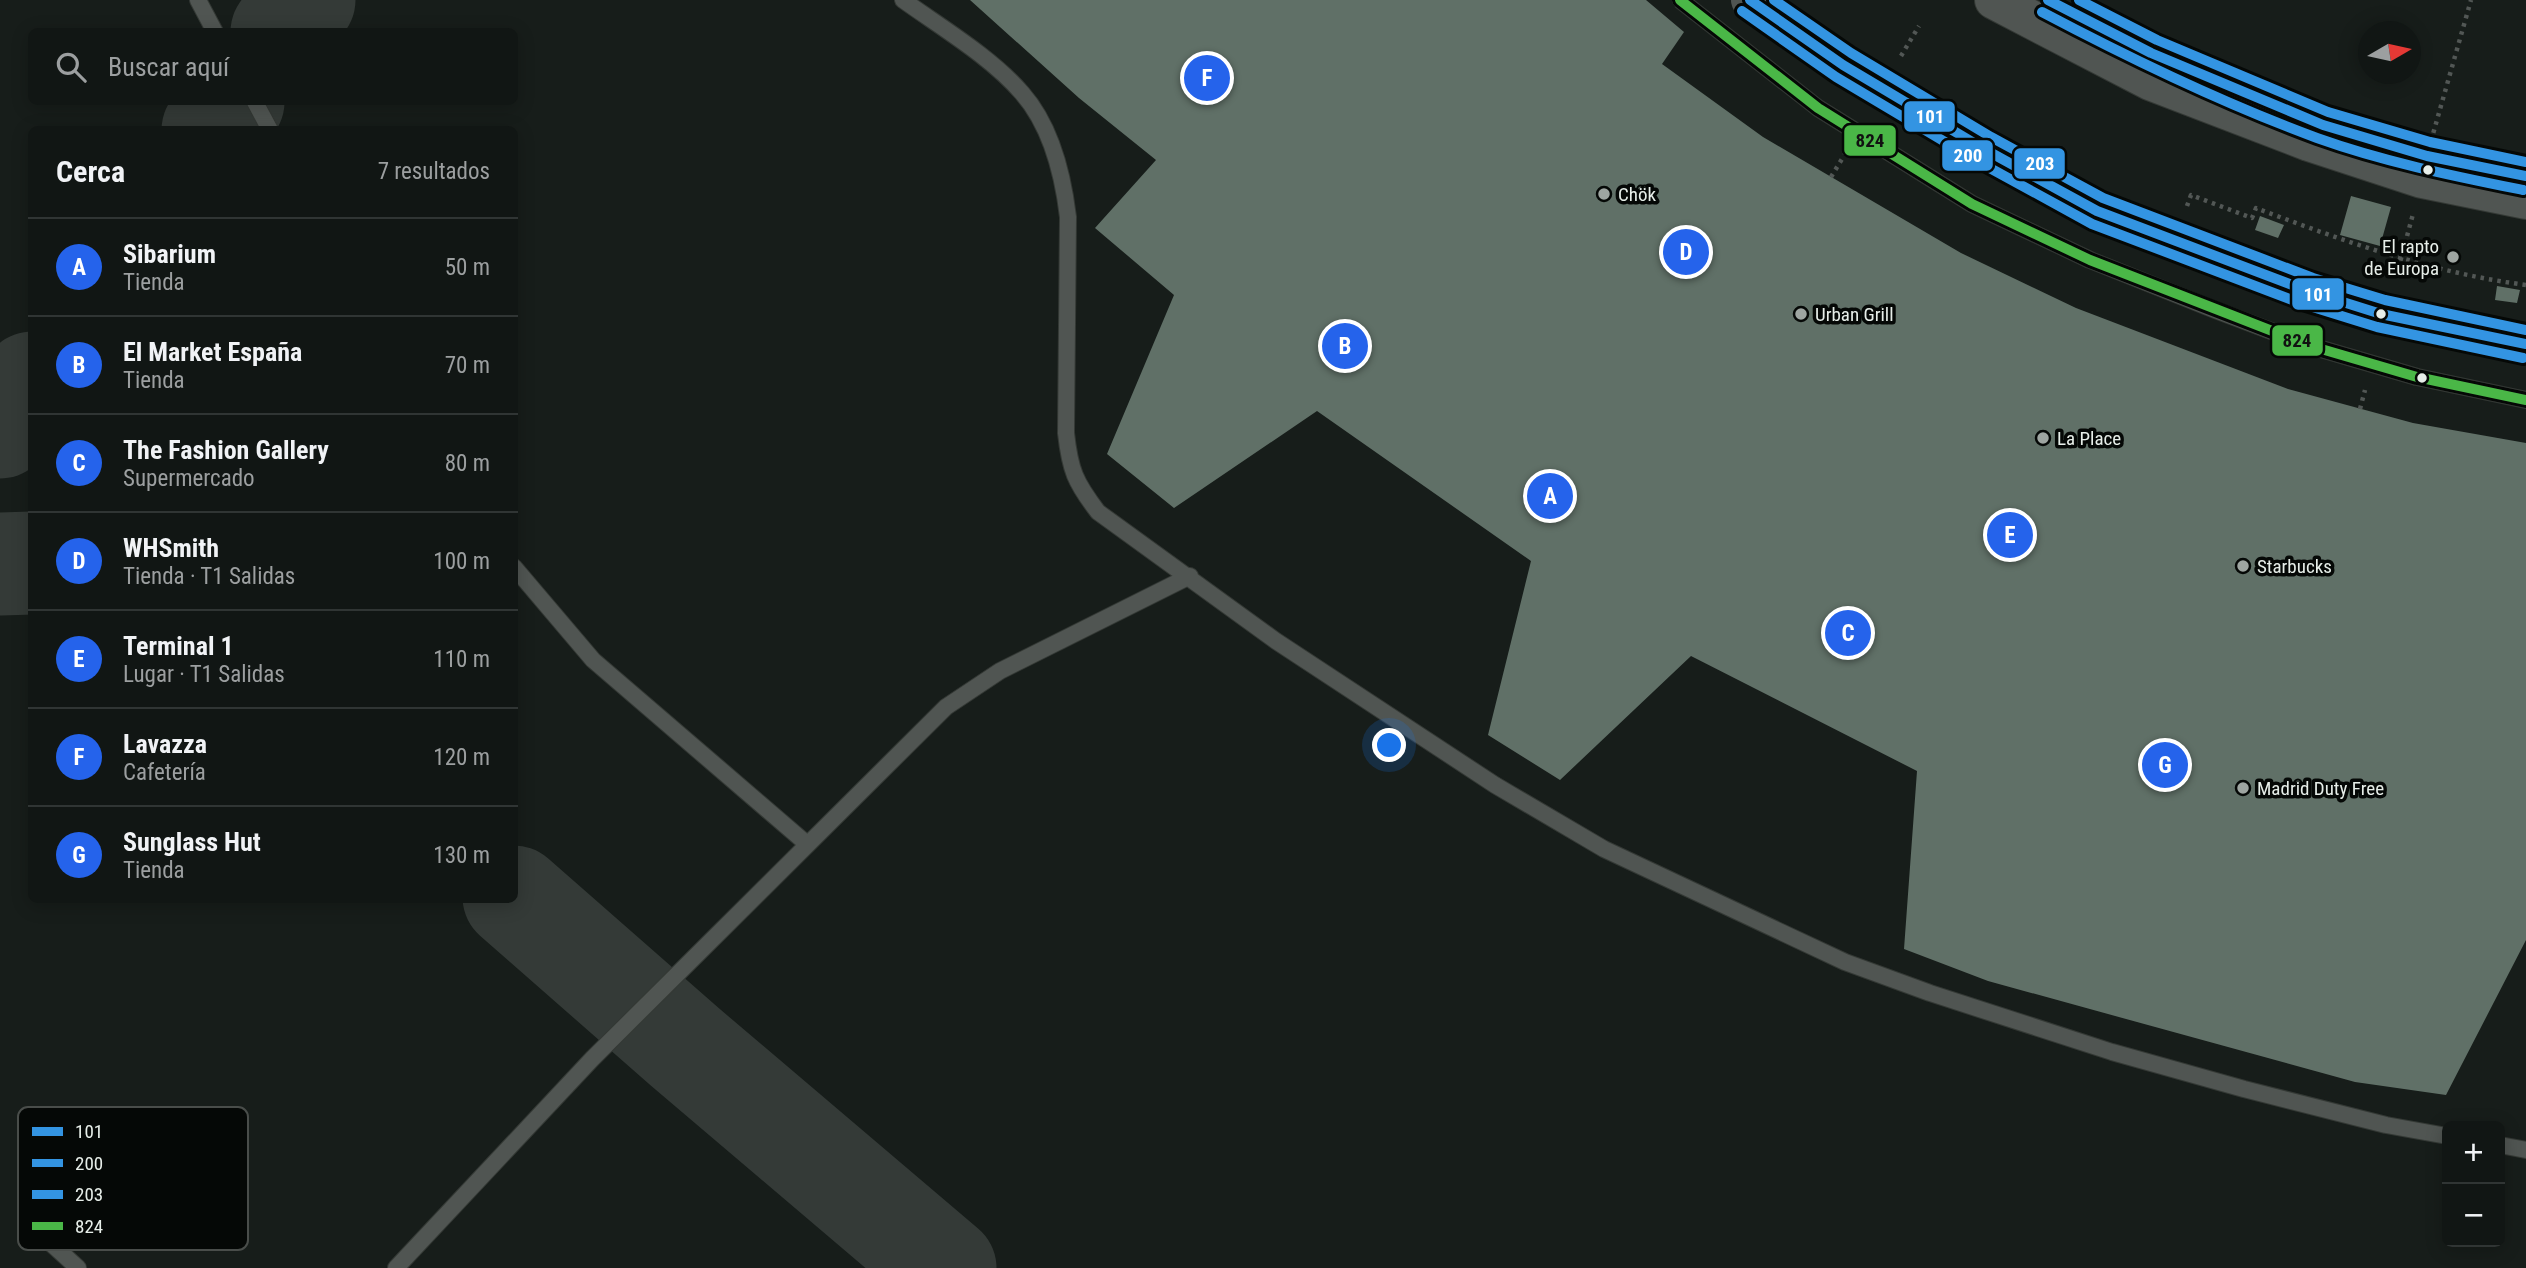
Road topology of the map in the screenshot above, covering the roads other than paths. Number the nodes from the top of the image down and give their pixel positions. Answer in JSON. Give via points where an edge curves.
{"nodes":[{"id":1,"x":198,"y":0,"type":"edge"},
{"id":2,"x":903,"y":0,"type":"edge"},
{"id":3,"x":1680,"y":0,"type":"edge"},
{"id":4,"x":1750,"y":0,"type":"edge"},
{"id":5,"x":1994,"y":0,"type":"edge"},
{"id":6,"x":2048,"y":0,"type":"edge"},
{"id":7,"x":213,"y":28,"type":"edge"},
{"id":8,"x":257,"y":105,"type":"edge"},
{"id":9,"x":268,"y":126,"type":"edge"},
{"id":10,"x":2526,"y":176,"type":"edge"},
{"id":11,"x":2526,"y":200,"type":"edge"},
{"id":12,"x":2526,"y":344,"type":"edge"},
{"id":13,"x":2526,"y":400,"type":"edge"},
{"id":14,"x":518,"y":572,"type":"edge"},
{"id":15,"x":1190,"y":576,"type":"junction"},
{"id":16,"x":807,"y":844,"type":"junction"},
{"id":17,"x":2442,"y":1135,"type":"edge"},
{"id":18,"x":2505,"y":1146,"type":"edge"},
{"id":19,"x":2526,"y":1150,"type":"edge"},
{"id":20,"x":58,"y":1250,"type":"edge"},
{"id":21,"x":78,"y":1268,"type":"edge"},
{"id":22,"x":396,"y":1268,"type":"edge"}],
"edges":[{"from":1,"to":7,"type":"lane"},
{"from":2,"to":15,"type":"lane","via":[[998,69],[1023,94],[1041,124],[1054,151],[1068,218],[1066,433],[1070,466],[1098,512]]},
{"from":3,"to":13,"type":"lane","bridge":true,"via":[[1818,108],[1972,204],[2090,260],[2311,346],[2417,377]]},
{"from":4,"to":12,"type":"street","bridge":true,"via":[[1843,65],[2097,211],[2381,314]]},
{"from":5,"to":11,"type":"street","via":[[2150,81],[2309,142],[2422,179]]},
{"from":6,"to":10,"type":"street","via":[[2151,53],[2323,125],[2427,156]]},
{"from":8,"to":9,"type":"lane"},
{"from":14,"to":16,"type":"lane","via":[[593,660]]},
{"from":15,"to":16,"type":"lane","via":[[1000,671],[946,707]]},
{"from":15,"to":17,"type":"lane","via":[[1276,641],[1495,785],[1604,849],[1845,962],[2125,1056],[2386,1125]]},
{"from":16,"to":22,"type":"lane","via":[[592,1059]]},
{"from":18,"to":19,"type":"lane"},
{"from":20,"to":21,"type":"lane"}]}
